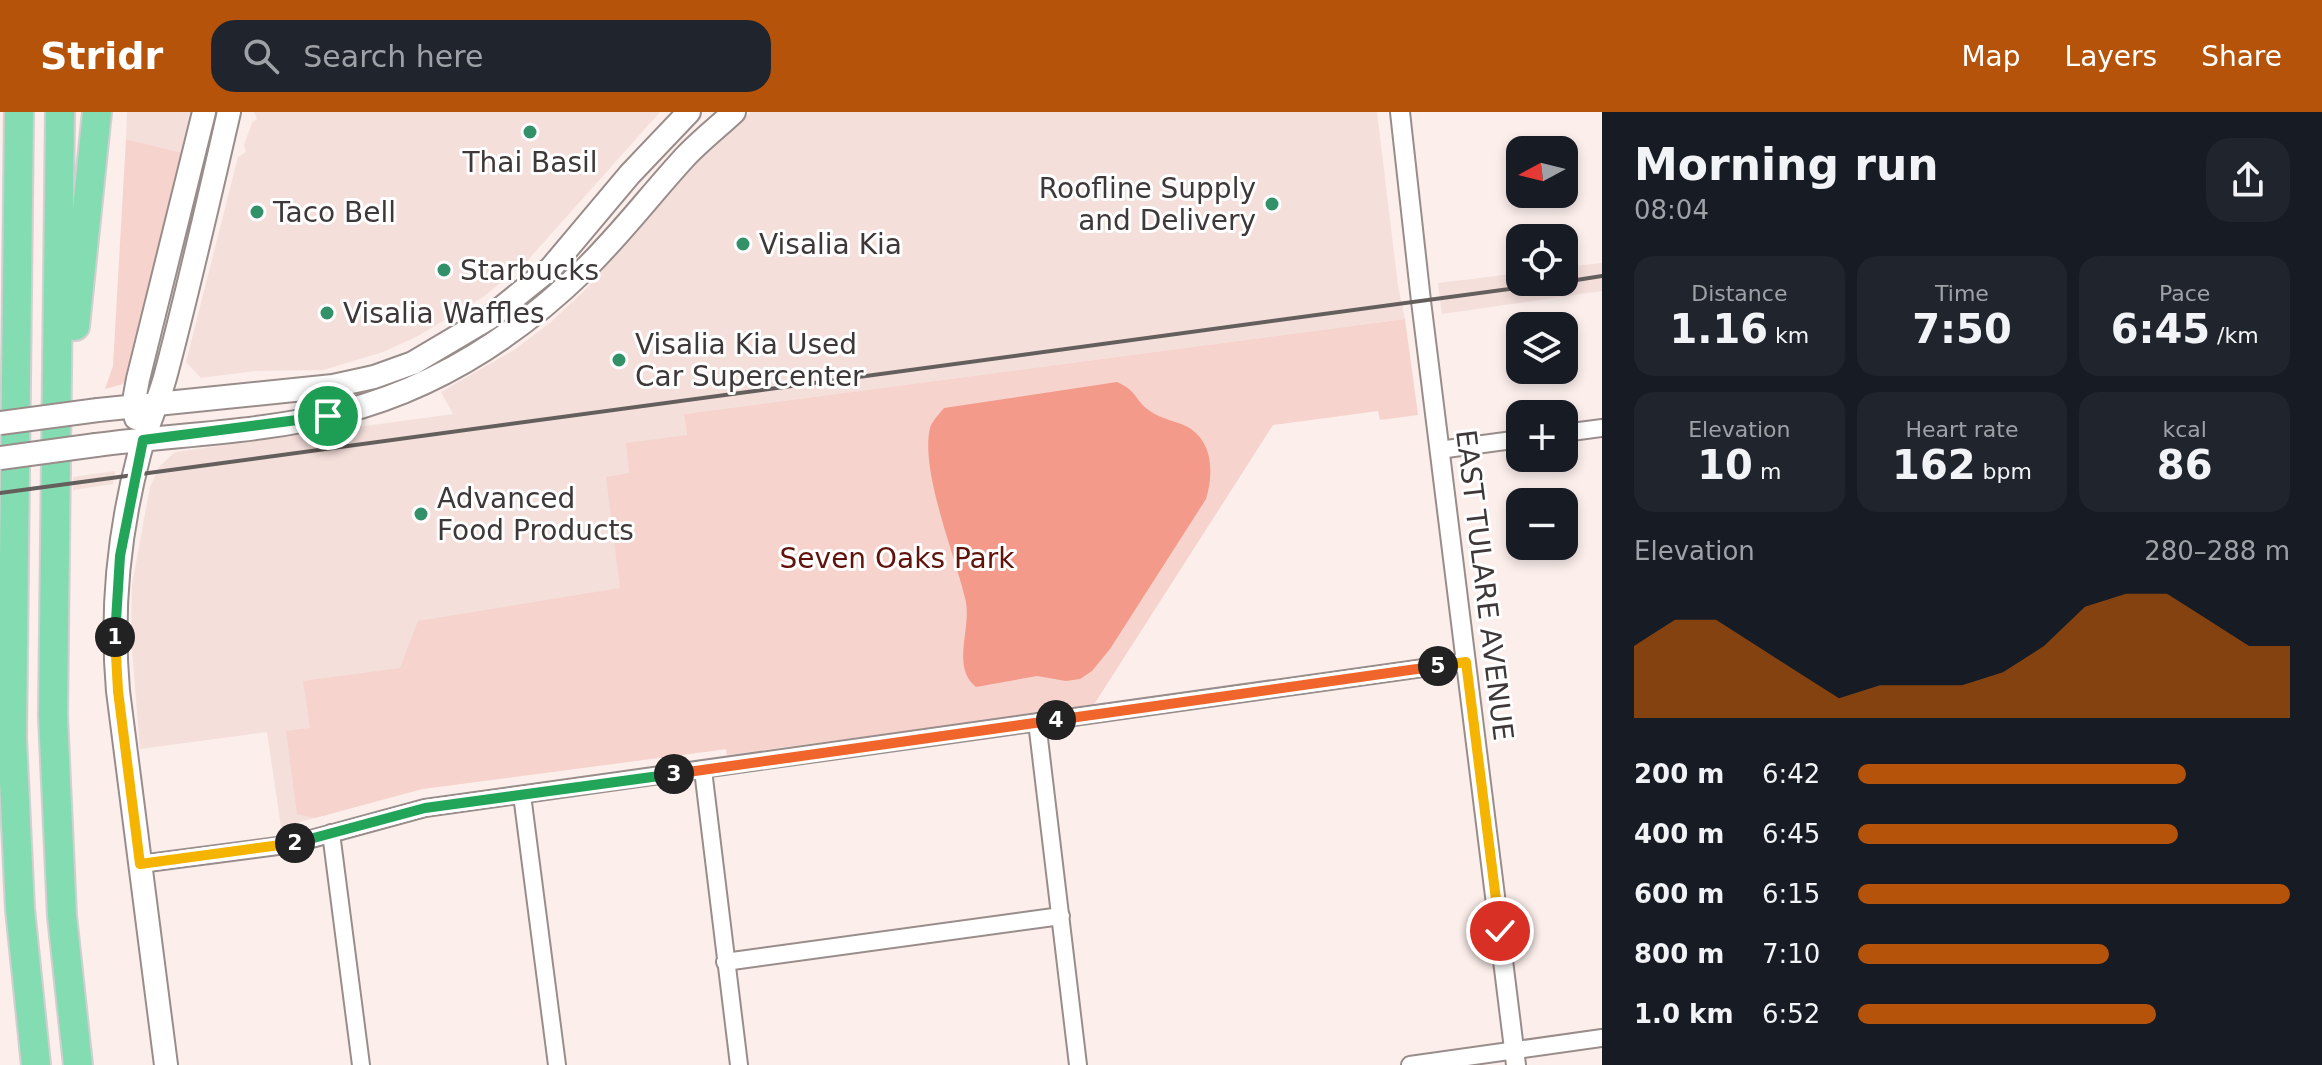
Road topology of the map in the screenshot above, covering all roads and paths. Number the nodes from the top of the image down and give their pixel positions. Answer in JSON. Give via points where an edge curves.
{"nodes":[{"id":1,"x":19,"y":112,"type":"edge"},
{"id":2,"x":60,"y":112,"type":"edge"},
{"id":3,"x":97,"y":112,"type":"edge"},
{"id":4,"x":204,"y":112,"type":"edge"},
{"id":5,"x":229,"y":112,"type":"edge"},
{"id":6,"x":689,"y":112,"type":"edge"},
{"id":7,"x":734,"y":112,"type":"edge"},
{"id":8,"x":1400,"y":112,"type":"edge"},
{"id":9,"x":0,"y":220,"type":"edge"},
{"id":10,"x":157,"y":405,"type":"junction"},
{"id":11,"x":133,"y":406,"type":"junction"},
{"id":12,"x":0,"y":423,"type":"edge"},
{"id":13,"x":1602,"y":428,"type":"edge"},
{"id":14,"x":1578,"y":431,"type":"edge"},
{"id":15,"x":143,"y":440,"type":"junction"},
{"id":16,"x":1506,"y":441,"type":"edge"},
{"id":17,"x":1439,"y":450,"type":"junction"},
{"id":18,"x":7,"y":465,"type":"edge"},
{"id":19,"x":55,"y":478,"type":"junction"},
{"id":20,"x":1466,"y":662,"type":"junction"},
{"id":21,"x":1037,"y":722,"type":"junction"},
{"id":22,"x":703,"y":770,"type":"junction"},
{"id":23,"x":522,"y":795,"type":"junction"},
{"id":24,"x":331,"y":833,"type":"junction"},
{"id":25,"x":140,"y":864,"type":"junction"},
{"id":26,"x":1061,"y":916,"type":"junction"},
{"id":27,"x":725,"y":962,"type":"junction"},
{"id":28,"x":1602,"y":1038,"type":"edge"},
{"id":29,"x":1516,"y":1058,"type":"edge"},
{"id":30,"x":36,"y":1065,"type":"edge"},
{"id":31,"x":78,"y":1065,"type":"edge"},
{"id":32,"x":166,"y":1065,"type":"edge"},
{"id":33,"x":361,"y":1065,"type":"edge"},
{"id":34,"x":557,"y":1065,"type":"edge"},
{"id":35,"x":739,"y":1065,"type":"edge"},
{"id":36,"x":1078,"y":1065,"type":"edge"},
{"id":37,"x":1410,"y":1065,"type":"edge"}],
"edges":[{"from":1,"to":18,"type":"highway"},
{"from":2,"to":19,"type":"highway"},
{"from":3,"to":19,"type":"highway"},
{"from":4,"to":11,"type":"main road"},
{"from":5,"to":10,"type":"main road"},
{"from":6,"to":10,"type":"main road","via":[[551,268],[489,318],[436,350],[400,368],[347,383]]},
{"from":7,"to":15,"type":"main road","via":[[687,155],[585,269],[532,317],[447,373],[342,413]]},
{"from":8,"to":17,"type":"street","name":"EAST TULARE AVENUE"},
{"from":9,"to":18,"type":"highway"},
{"from":10,"to":11,"type":"main road"},
{"from":10,"to":15,"type":"main road"},
{"from":11,"to":12,"type":"main road","bridge":true},
{"from":11,"to":15,"type":"main road"},
{"from":13,"to":14,"type":"street"},
{"from":15,"to":18,"type":"main road","bridge":true},
{"from":15,"to":25,"type":"main road","via":[[120,556],[115,637]]},
{"from":16,"to":17,"type":"street"},
{"from":17,"to":20,"type":"street","name":"EAST TULARE AVENUE"},
{"from":18,"to":30,"type":"highway","via":[[14,823]]},
{"from":19,"to":31,"type":"highway","via":[[56,831]]},
{"from":20,"to":21,"type":"street"},
{"from":20,"to":29,"type":"street","name":"EAST TULARE AVENUE"},
{"from":21,"to":22,"type":"street"},
{"from":21,"to":26,"type":"street"},
{"from":22,"to":23,"type":"street"},
{"from":22,"to":27,"type":"street"},
{"from":23,"to":24,"type":"street","via":[[425,808]]},
{"from":23,"to":34,"type":"street"},
{"from":24,"to":25,"type":"street","via":[[293,844]]},
{"from":24,"to":33,"type":"street"},
{"from":25,"to":32,"type":"main road"},
{"from":26,"to":27,"type":"street"},
{"from":26,"to":36,"type":"street"},
{"from":27,"to":35,"type":"street"},
{"from":28,"to":29,"type":"street"},
{"from":29,"to":37,"type":"street"}]}
